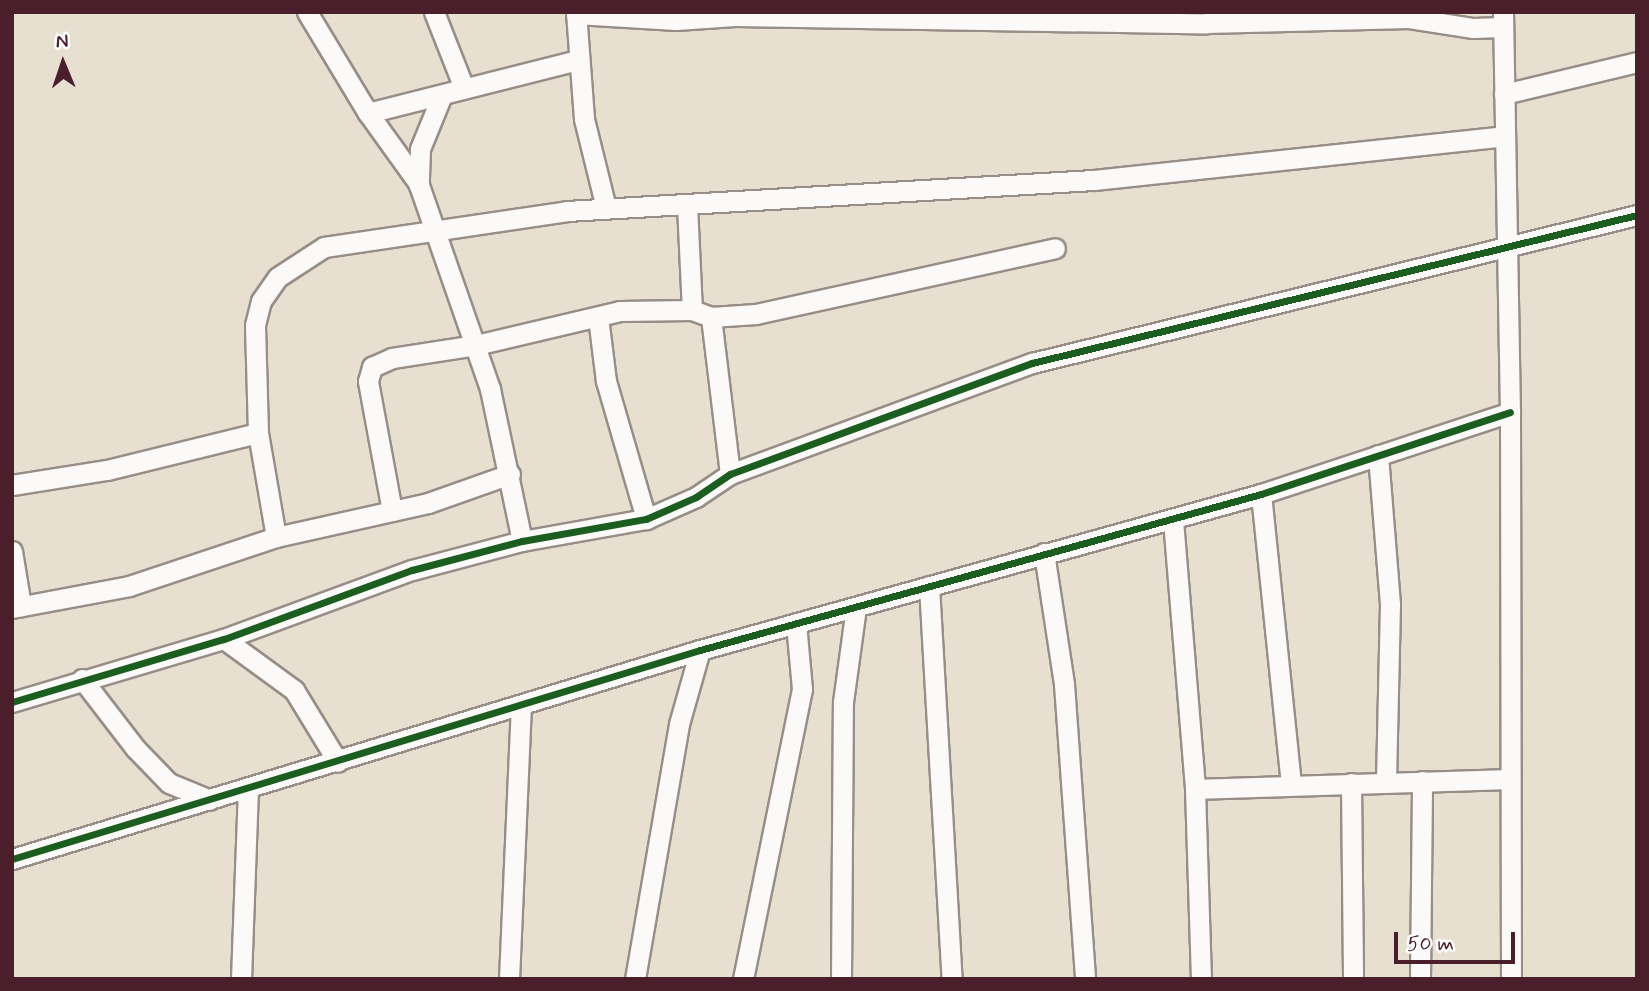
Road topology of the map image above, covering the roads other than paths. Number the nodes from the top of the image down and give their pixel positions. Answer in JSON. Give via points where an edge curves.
{"nodes":[{"id":1,"x":307,"y":12,"type":"edge"},
{"id":2,"x":434,"y":12,"type":"edge"},
{"id":3,"x":576,"y":13,"type":"edge"},
{"id":4,"x":1301,"y":17,"type":"edge"},
{"id":5,"x":1503,"y":20,"type":"edge"},
{"id":6,"x":578,"y":60,"type":"junction"},
{"id":7,"x":1637,"y":62,"type":"edge"},
{"id":8,"x":464,"y":88,"type":"junction"},
{"id":9,"x":1504,"y":94,"type":"junction"},
{"id":10,"x":442,"y":95,"type":"junction"},
{"id":11,"x":368,"y":113,"type":"junction"},
{"id":12,"x":1504,"y":136,"type":"junction"},
{"id":13,"x":419,"y":185,"type":"junction"},
{"id":14,"x":687,"y":205,"type":"junction"},
{"id":15,"x":606,"y":208,"type":"junction"},
{"id":16,"x":1637,"y":215,"type":"edge"},
{"id":17,"x":436,"y":234,"type":"junction"},
{"id":18,"x":1507,"y":246,"type":"junction"},
{"id":19,"x":1055,"y":248,"type":"dead end"},
{"id":20,"x":692,"y":310,"type":"junction"},
{"id":21,"x":598,"y":317,"type":"junction"},
{"id":22,"x":711,"y":317,"type":"junction"},
{"id":23,"x":476,"y":345,"type":"junction"},
{"id":24,"x":1510,"y":412,"type":"junction"},
{"id":25,"x":258,"y":433,"type":"junction"},
{"id":26,"x":1378,"y":455,"type":"junction"},
{"id":27,"x":509,"y":474,"type":"junction"},
{"id":28,"x":730,"y":474,"type":"junction"},
{"id":29,"x":12,"y":485,"type":"edge"},
{"id":30,"x":1261,"y":494,"type":"junction"},
{"id":31,"x":392,"y":510,"type":"junction"},
{"id":32,"x":646,"y":519,"type":"junction"},
{"id":33,"x":1173,"y":520,"type":"junction"},
{"id":34,"x":276,"y":537,"type":"junction"},
{"id":35,"x":523,"y":541,"type":"junction"},
{"id":36,"x":12,"y":551,"type":"edge"},
{"id":37,"x":1044,"y":553,"type":"junction"},
{"id":38,"x":929,"y":586,"type":"junction"},
{"id":39,"x":17,"y":607,"type":"edge"},
{"id":40,"x":856,"y":607,"type":"junction"},
{"id":41,"x":796,"y":623,"type":"junction"},
{"id":42,"x":224,"y":639,"type":"junction"},
{"id":43,"x":700,"y":650,"type":"junction"},
{"id":44,"x":82,"y":679,"type":"junction"},
{"id":45,"x":12,"y":702,"type":"edge"},
{"id":46,"x":521,"y":705,"type":"junction"},
{"id":47,"x":338,"y":762,"type":"junction"},
{"id":48,"x":1509,"y":779,"type":"junction"},
{"id":49,"x":1422,"y":781,"type":"junction"},
{"id":50,"x":1386,"y":782,"type":"junction"},
{"id":51,"x":1351,"y":783,"type":"junction"},
{"id":52,"x":1291,"y":784,"type":"junction"},
{"id":53,"x":248,"y":789,"type":"junction"},
{"id":54,"x":1195,"y":789,"type":"junction"},
{"id":55,"x":210,"y":800,"type":"junction"},
{"id":56,"x":12,"y":859,"type":"edge"},
{"id":57,"x":241,"y":979,"type":"edge"},
{"id":58,"x":509,"y":979,"type":"edge"},
{"id":59,"x":635,"y":979,"type":"edge"},
{"id":60,"x":743,"y":979,"type":"edge"},
{"id":61,"x":841,"y":979,"type":"edge"},
{"id":62,"x":952,"y":979,"type":"edge"},
{"id":63,"x":1085,"y":979,"type":"edge"},
{"id":64,"x":1201,"y":979,"type":"edge"},
{"id":65,"x":1353,"y":979,"type":"edge"},
{"id":66,"x":1420,"y":979,"type":"edge"},
{"id":67,"x":1511,"y":979,"type":"edge"}],
"edges":[{"from":1,"to":11,"type":"street"},
{"from":2,"to":8,"type":"street"},
{"from":3,"to":4,"type":"street","via":[[676,20],[735,16]]},
{"from":3,"to":6,"type":"street"},
{"from":4,"to":5,"type":"street","via":[[1409,18],[1473,28]]},
{"from":5,"to":9,"type":"street"},
{"from":6,"to":8,"type":"street"},
{"from":6,"to":15,"type":"street","via":[[584,119]]},
{"from":7,"to":9,"type":"street"},
{"from":8,"to":10,"type":"street"},
{"from":9,"to":12,"type":"street"},
{"from":10,"to":11,"type":"street"},
{"from":10,"to":13,"type":"street","via":[[420,149]]},
{"from":11,"to":13,"type":"street"},
{"from":12,"to":14,"type":"street","via":[[1094,180]]},
{"from":12,"to":18,"type":"street"},
{"from":13,"to":17,"type":"street"},
{"from":14,"to":15,"type":"street"},
{"from":14,"to":20,"type":"street"},
{"from":15,"to":17,"type":"street","via":[[504,220]]},
{"from":16,"to":18,"type":"street"},
{"from":17,"to":23,"type":"street"},
{"from":17,"to":25,"type":"street","via":[[324,247],[278,277],[261,301],[255,325]]},
{"from":18,"to":24,"type":"street"},
{"from":18,"to":28,"type":"street","via":[[1032,363]]},
{"from":19,"to":22,"type":"street","via":[[756,314]]},
{"from":20,"to":21,"type":"street","via":[[620,311]]},
{"from":20,"to":22,"type":"street"},
{"from":21,"to":23,"type":"street"},
{"from":21,"to":32,"type":"street","via":[[606,381]]},
{"from":22,"to":28,"type":"street"},
{"from":23,"to":27,"type":"street"},
{"from":23,"to":31,"type":"street","via":[[392,358],[372,367],[368,381]]},
{"from":24,"to":26,"type":"street"},
{"from":24,"to":48,"type":"street"},
{"from":25,"to":29,"type":"street","via":[[107,470]]},
{"from":25,"to":34,"type":"street"},
{"from":26,"to":30,"type":"street"},
{"from":26,"to":50,"type":"street","via":[[1390,604]]},
{"from":27,"to":31,"type":"street"},
{"from":27,"to":35,"type":"street"},
{"from":28,"to":32,"type":"street","via":[[696,497]]},
{"from":30,"to":33,"type":"street"},
{"from":30,"to":52,"type":"street"},
{"from":31,"to":34,"type":"street"},
{"from":32,"to":35,"type":"street"},
{"from":33,"to":37,"type":"street"},
{"from":33,"to":54,"type":"street"},
{"from":34,"to":39,"type":"street","via":[[129,586]]},
{"from":35,"to":42,"type":"street","via":[[412,570]]},
{"from":36,"to":39,"type":"street"},
{"from":37,"to":38,"type":"street"},
{"from":37,"to":63,"type":"street","via":[[1064,684]]},
{"from":38,"to":40,"type":"street"},
{"from":38,"to":62,"type":"street"},
{"from":40,"to":41,"type":"street"},
{"from":40,"to":61,"type":"street","via":[[843,709]]},
{"from":41,"to":43,"type":"street"},
{"from":41,"to":60,"type":"street","via":[[802,689]]},
{"from":42,"to":44,"type":"street"},
{"from":42,"to":47,"type":"street","via":[[295,690]]},
{"from":43,"to":46,"type":"street"},
{"from":43,"to":59,"type":"street","via":[[679,724]]},
{"from":44,"to":45,"type":"street"},
{"from":44,"to":55,"type":"street","via":[[169,783]]},
{"from":46,"to":47,"type":"street"},
{"from":46,"to":58,"type":"street"},
{"from":47,"to":53,"type":"street"},
{"from":48,"to":49,"type":"street"},
{"from":48,"to":67,"type":"street"},
{"from":49,"to":50,"type":"street"},
{"from":49,"to":66,"type":"street"},
{"from":50,"to":51,"type":"street"},
{"from":51,"to":52,"type":"street"},
{"from":51,"to":65,"type":"street"},
{"from":52,"to":54,"type":"street"},
{"from":53,"to":55,"type":"street"},
{"from":53,"to":57,"type":"street"},
{"from":54,"to":64,"type":"street"},
{"from":55,"to":56,"type":"street"}]}
